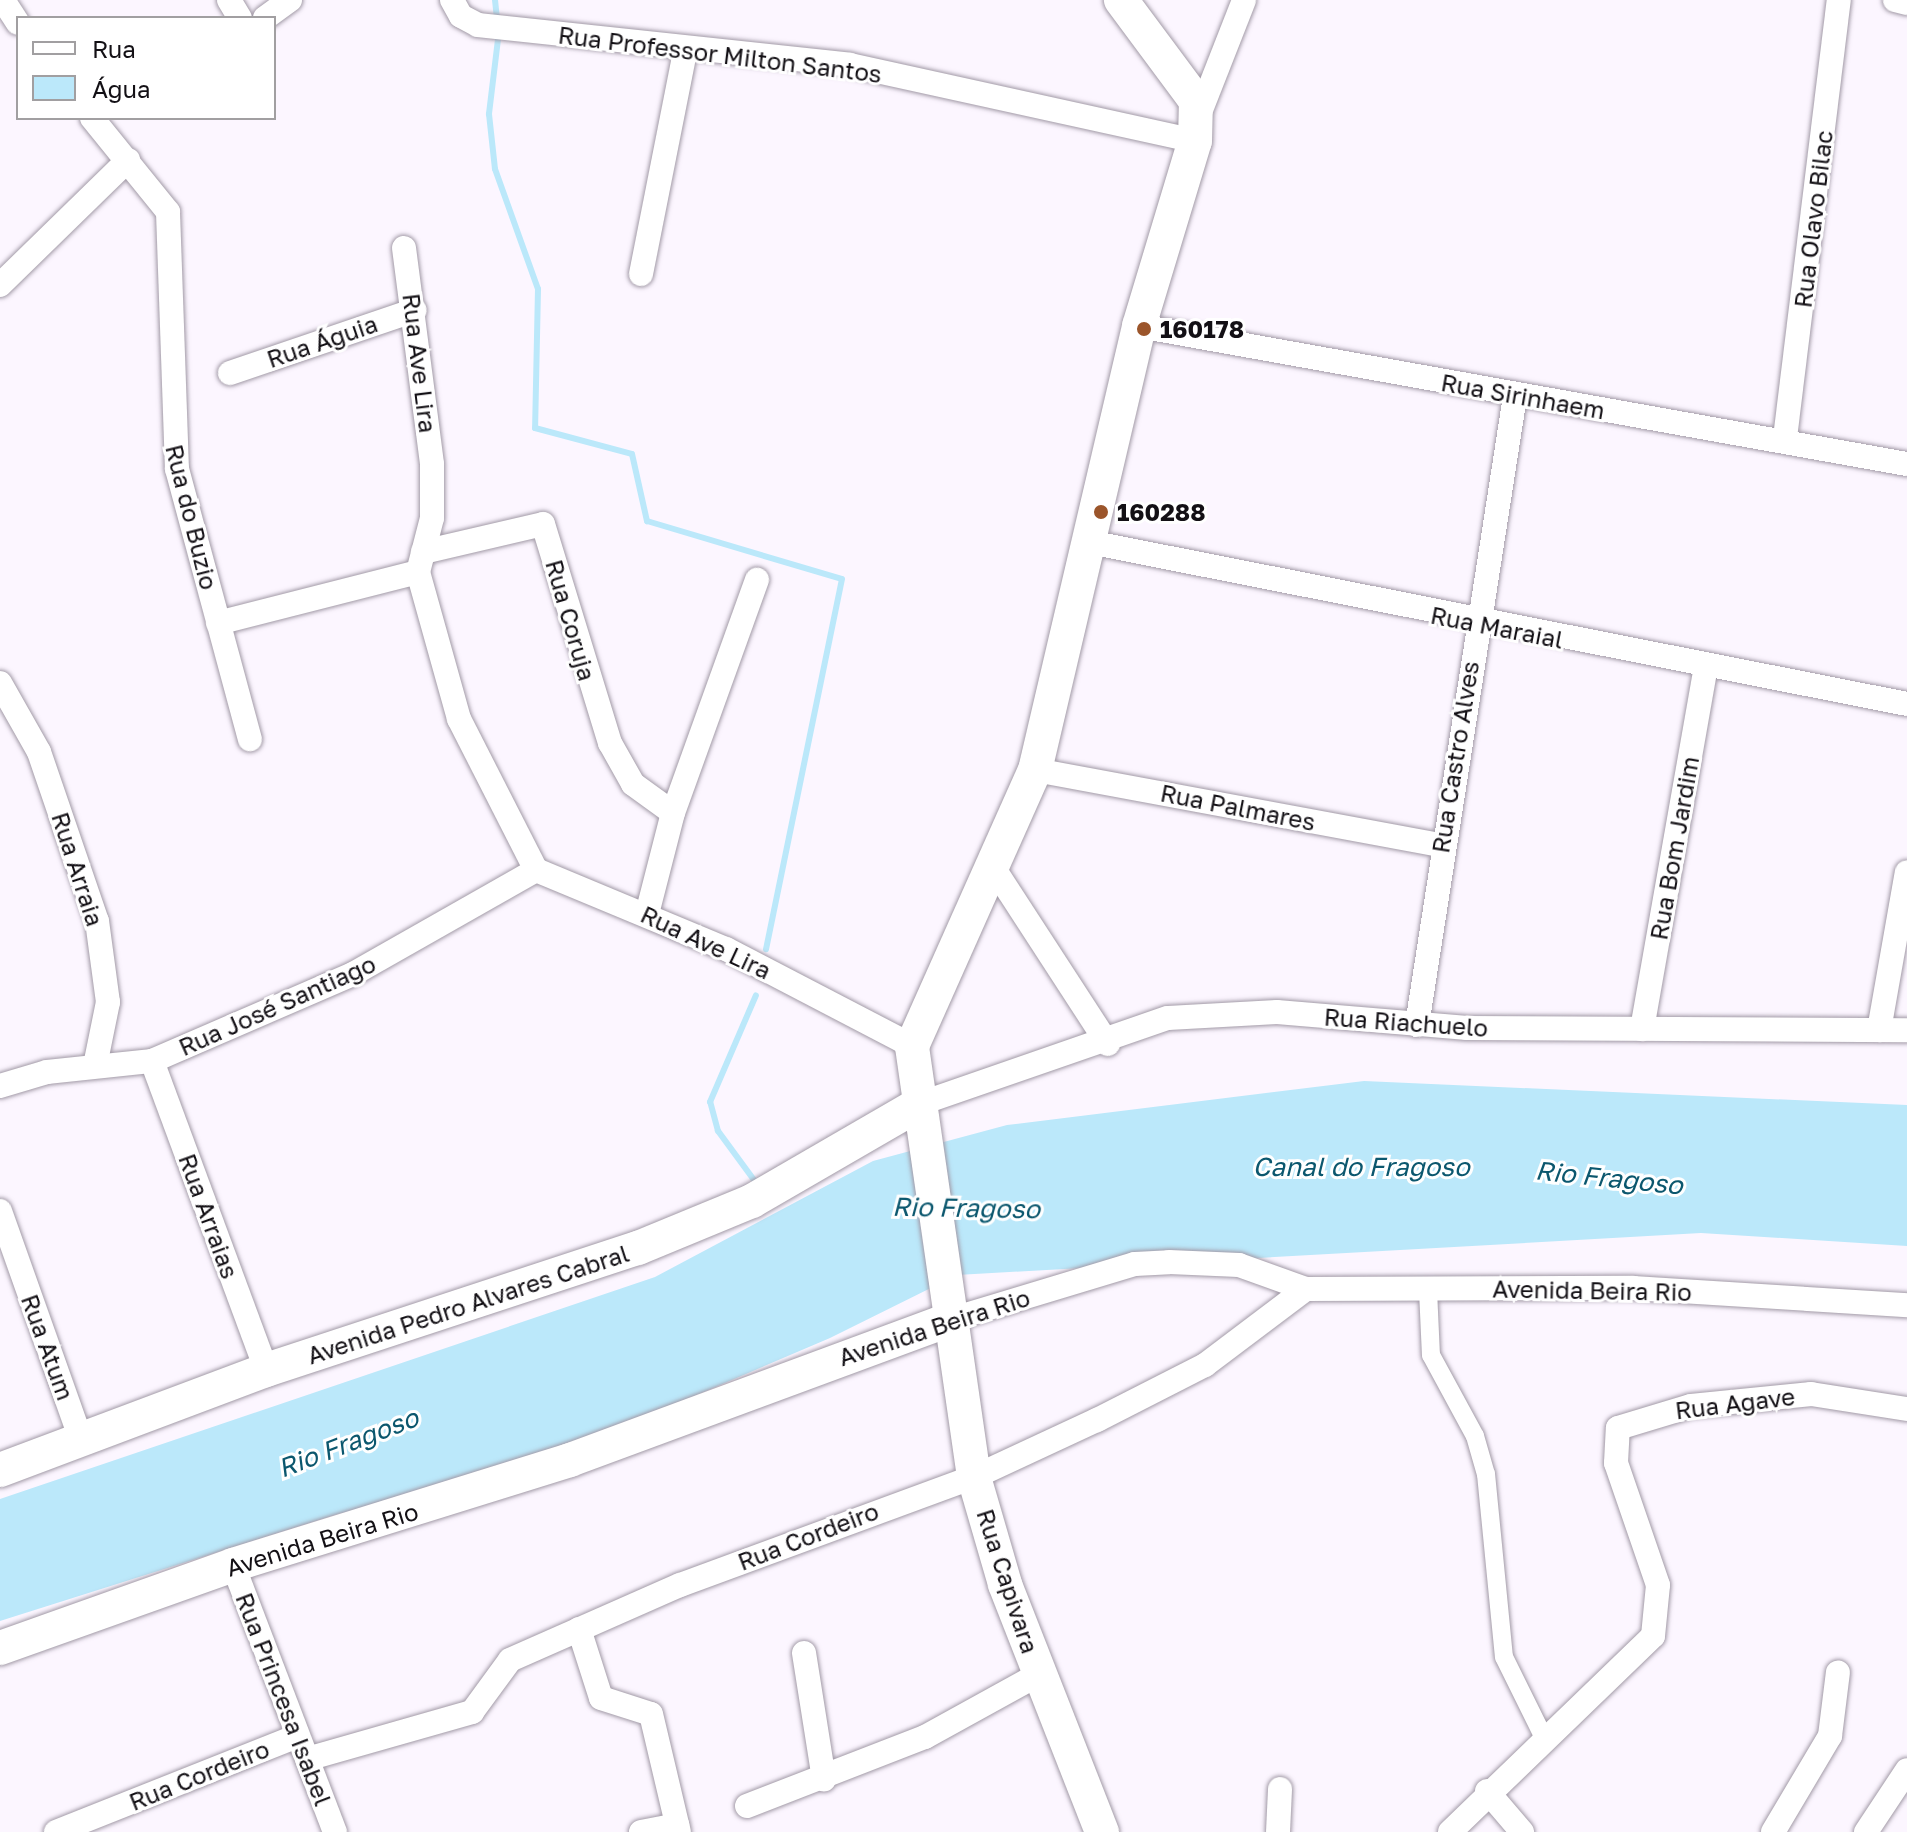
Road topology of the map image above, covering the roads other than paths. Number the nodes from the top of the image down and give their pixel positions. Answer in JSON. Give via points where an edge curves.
{"nodes":[{"id":1,"x":3,"y":0,"type":"edge"},
{"id":2,"x":290,"y":0,"type":"edge"},
{"id":3,"x":452,"y":0,"type":"edge"},
{"id":4,"x":1121,"y":0,"type":"edge"},
{"id":5,"x":1244,"y":0,"type":"edge"},
{"id":6,"x":1839,"y":0,"type":"edge"},
{"id":7,"x":1895,"y":0,"type":"edge"},
{"id":8,"x":1907,"y":3,"type":"edge"},
{"id":9,"x":268,"y":16,"type":"edge"},
{"id":10,"x":16,"y":20,"type":"edge"},
{"id":11,"x":685,"y":51,"type":"junction"},
{"id":12,"x":94,"y":120,"type":"edge"},
{"id":13,"x":1197,"y":128,"type":"junction"},
{"id":14,"x":128,"y":160,"type":"junction"},
{"id":15,"x":404,"y":248,"type":"dead end"},
{"id":16,"x":641,"y":274,"type":"dead end"},
{"id":17,"x":0,"y":285,"type":"edge"},
{"id":18,"x":415,"y":310,"type":"junction"},
{"id":19,"x":1139,"y":326,"type":"junction"},
{"id":20,"x":230,"y":373,"type":"dead end"},
{"id":21,"x":1515,"y":396,"type":"junction"},
{"id":22,"x":1785,"y":438,"type":"junction"},
{"id":23,"x":1907,"y":464,"type":"edge"},
{"id":24,"x":1089,"y":542,"type":"junction"},
{"id":25,"x":420,"y":562,"type":"junction"},
{"id":26,"x":757,"y":580,"type":"dead end"},
{"id":27,"x":218,"y":623,"type":"junction"},
{"id":28,"x":1476,"y":624,"type":"junction"},
{"id":29,"x":1706,"y":667,"type":"junction"},
{"id":30,"x":0,"y":683,"type":"edge"},
{"id":31,"x":1907,"y":704,"type":"edge"},
{"id":32,"x":250,"y":739,"type":"dead end"},
{"id":33,"x":1035,"y":770,"type":"junction"},
{"id":34,"x":673,"y":813,"type":"junction"},
{"id":35,"x":1440,"y":845,"type":"junction"},
{"id":36,"x":993,"y":867,"type":"junction"},
{"id":37,"x":536,"y":870,"type":"junction"},
{"id":38,"x":1907,"y":872,"type":"edge"},
{"id":39,"x":647,"y":914,"type":"junction"},
{"id":40,"x":1417,"y":1025,"type":"junction"},
{"id":41,"x":1642,"y":1029,"type":"junction"},
{"id":42,"x":1879,"y":1030,"type":"junction"},
{"id":43,"x":1907,"y":1030,"type":"edge"},
{"id":44,"x":1108,"y":1044,"type":"junction"},
{"id":45,"x":912,"y":1046,"type":"junction"},
{"id":46,"x":152,"y":1061,"type":"junction"},
{"id":47,"x":95,"y":1066,"type":"junction"},
{"id":48,"x":0,"y":1086,"type":"edge"},
{"id":49,"x":921,"y":1112,"type":"junction"},
{"id":50,"x":0,"y":1211,"type":"edge"},
{"id":51,"x":1306,"y":1289,"type":"junction"},
{"id":52,"x":1428,"y":1290,"type":"junction"},
{"id":53,"x":1907,"y":1305,"type":"edge"},
{"id":54,"x":945,"y":1308,"type":"junction"},
{"id":55,"x":266,"y":1370,"type":"junction"},
{"id":56,"x":1907,"y":1409,"type":"edge"},
{"id":57,"x":80,"y":1437,"type":"junction"},
{"id":58,"x":0,"y":1470,"type":"edge"},
{"id":59,"x":974,"y":1477,"type":"junction"},
{"id":60,"x":233,"y":1565,"type":"junction"},
{"id":61,"x":579,"y":1629,"type":"junction"},
{"id":62,"x":0,"y":1648,"type":"edge"},
{"id":63,"x":804,"y":1653,"type":"dead end"},
{"id":64,"x":1838,"y":1672,"type":"dead end"},
{"id":65,"x":1039,"y":1674,"type":"junction"},
{"id":66,"x":1544,"y":1738,"type":"junction"},
{"id":67,"x":302,"y":1748,"type":"junction"},
{"id":68,"x":1907,"y":1770,"type":"edge"},
{"id":69,"x":824,"y":1779,"type":"junction"},
{"id":70,"x":1280,"y":1789,"type":"dead end"},
{"id":71,"x":1487,"y":1791,"type":"junction"},
{"id":72,"x":747,"y":1806,"type":"dead end"},
{"id":73,"x":678,"y":1829,"type":"edge"},
{"id":74,"x":56,"y":1832,"type":"edge"},
{"id":75,"x":335,"y":1832,"type":"edge"},
{"id":76,"x":641,"y":1832,"type":"edge"},
{"id":77,"x":1102,"y":1832,"type":"edge"},
{"id":78,"x":1278,"y":1832,"type":"edge"},
{"id":79,"x":1450,"y":1832,"type":"edge"},
{"id":80,"x":1522,"y":1832,"type":"edge"},
{"id":81,"x":1773,"y":1832,"type":"edge"},
{"id":82,"x":1866,"y":1832,"type":"edge"}],
"edges":[{"from":1,"to":10,"type":"street"},
{"from":2,"to":9,"type":"street"},
{"from":3,"to":11,"type":"street","name":"Rua Professor Milton Santos","via":[[461,16],[481,25]]},
{"from":4,"to":13,"type":"main road"},
{"from":5,"to":13,"type":"street"},
{"from":6,"to":22,"type":"street","name":"Rua Olavo Bilac"},
{"from":7,"to":8,"type":"street"},
{"from":11,"to":13,"type":"street","name":"Rua Professor Milton Santos","via":[[850,65]]},
{"from":11,"to":16,"type":"street"},
{"from":12,"to":14,"type":"street","name":"Rua do Buzio"},
{"from":13,"to":19,"type":"main road"},
{"from":14,"to":17,"type":"street"},
{"from":14,"to":27,"type":"street","name":"Rua do Buzio","via":[[168,212],[172,431]]},
{"from":15,"to":18,"type":"street","name":"Rua Ave Lira"},
{"from":18,"to":20,"type":"street","name":"Rua Águia"},
{"from":18,"to":25,"type":"street","name":"Rua Ave Lira","via":[[432,464],[432,518]]},
{"from":19,"to":21,"type":"street","name":"Rua Sirinhaem"},
{"from":19,"to":24,"type":"main road"},
{"from":21,"to":22,"type":"street","name":"Rua Sirinhaem"},
{"from":21,"to":28,"type":"street","name":"Rua Castro Alves"},
{"from":22,"to":23,"type":"street","name":"Rua Sirinhaem"},
{"from":24,"to":28,"type":"street","name":"Rua Maraial"},
{"from":24,"to":33,"type":"main road"},
{"from":25,"to":27,"type":"street"},
{"from":25,"to":34,"type":"street","name":"Rua Coruja","via":[[543,524],[610,743],[633,784]]},
{"from":25,"to":37,"type":"street","name":"Rua Ave Lira","via":[[459,719]]},
{"from":26,"to":34,"type":"street"},
{"from":27,"to":32,"type":"street","name":"Rua do Buzio"},
{"from":28,"to":29,"type":"street","name":"Rua Maraial"},
{"from":28,"to":35,"type":"street","name":"Rua Castro Alves"},
{"from":29,"to":31,"type":"street","name":"Rua Maraial"},
{"from":29,"to":41,"type":"street","name":"Rua Bom Jardim"},
{"from":30,"to":47,"type":"street","name":"Rua Arraia","via":[[39,752],[97,921],[108,1002]]},
{"from":33,"to":35,"type":"street","name":"Rua Palmares"},
{"from":33,"to":36,"type":"main road"},
{"from":34,"to":39,"type":"street"},
{"from":35,"to":40,"type":"street","name":"Rua Castro Alves"},
{"from":36,"to":44,"type":"street"},
{"from":36,"to":45,"type":"main road"},
{"from":37,"to":39,"type":"street","name":"Rua Ave Lira"},
{"from":37,"to":46,"type":"street","name":"Rua José Santiago","via":[[353,974]]},
{"from":38,"to":42,"type":"street"},
{"from":39,"to":45,"type":"street","name":"Rua Ave Lira"},
{"from":40,"to":41,"type":"street","name":"Rua Riachuelo"},
{"from":40,"to":44,"type":"street","name":"Rua Riachuelo","via":[[1243,1012],[1168,1018]]},
{"from":41,"to":42,"type":"street","name":"Rua Riachuelo"},
{"from":42,"to":43,"type":"street","name":"Rua Riachuelo"},
{"from":44,"to":49,"type":"street","name":"Rua Riachuelo"},
{"from":45,"to":49,"type":"main road"},
{"from":46,"to":47,"type":"street","name":"Rua José Santiago"},
{"from":46,"to":55,"type":"street","name":"Rua Arraias"},
{"from":47,"to":48,"type":"street","name":"Rua José Santiago"},
{"from":49,"to":54,"type":"main road"},
{"from":49,"to":55,"type":"main road","name":"Avenida Pedro Alvares Cabral","via":[[752,1201],[667,1236]]},
{"from":50,"to":57,"type":"street","name":"Rua Atum"},
{"from":51,"to":52,"type":"street","name":"Avenida Beira Rio"},
{"from":51,"to":54,"type":"street","name":"Avenida Beira Rio","via":[[1239,1265],[1135,1264]]},
{"from":51,"to":59,"type":"street","name":"Rua Cordeiro","via":[[1205,1365]]},
{"from":52,"to":53,"type":"street","name":"Avenida Beira Rio","via":[[1633,1288]]},
{"from":52,"to":66,"type":"street","via":[[1431,1355],[1475,1436],[1486,1474],[1504,1657]]},
{"from":54,"to":59,"type":"main road","name":"Rua Capivara"},
{"from":54,"to":60,"type":"main road","name":"Avenida Beira Rio","via":[[570,1460]]},
{"from":55,"to":57,"type":"main road","name":"Avenida Pedro Alvares Cabral"},
{"from":56,"to":66,"type":"street","name":"Rua Agave","via":[[1811,1394],[1649,1415],[1614,1434],[1621,1479],[1656,1572],[1656,1630],[1624,1671]]},
{"from":57,"to":58,"type":"main road","name":"Avenida Pedro Alvares Cabral"},
{"from":59,"to":61,"type":"street","name":"Rua Cordeiro"},
{"from":59,"to":65,"type":"main road","name":"Rua Capivara"},
{"from":60,"to":62,"type":"main road","name":"Avenida Beira Rio"},
{"from":60,"to":67,"type":"street","name":"Rua Princesa Isabel"},
{"from":61,"to":67,"type":"street","name":"Rua Cordeiro","via":[[500,1668],[472,1712]]},
{"from":61,"to":73,"type":"street","via":[[601,1698],[651,1714]]},
{"from":63,"to":69,"type":"street"},
{"from":64,"to":81,"type":"street","via":[[1830,1736]]},
{"from":65,"to":69,"type":"street","via":[[925,1737]]},
{"from":65,"to":77,"type":"main road","name":"Rua Capivara"},
{"from":66,"to":71,"type":"street"},
{"from":67,"to":74,"type":"street","name":"Rua Cordeiro"},
{"from":67,"to":75,"type":"street","name":"Rua Princesa Isabel"},
{"from":68,"to":82,"type":"street"},
{"from":69,"to":72,"type":"street"},
{"from":70,"to":78,"type":"street"},
{"from":71,"to":79,"type":"street"},
{"from":71,"to":80,"type":"street"},
{"from":73,"to":76,"type":"street"}]}
